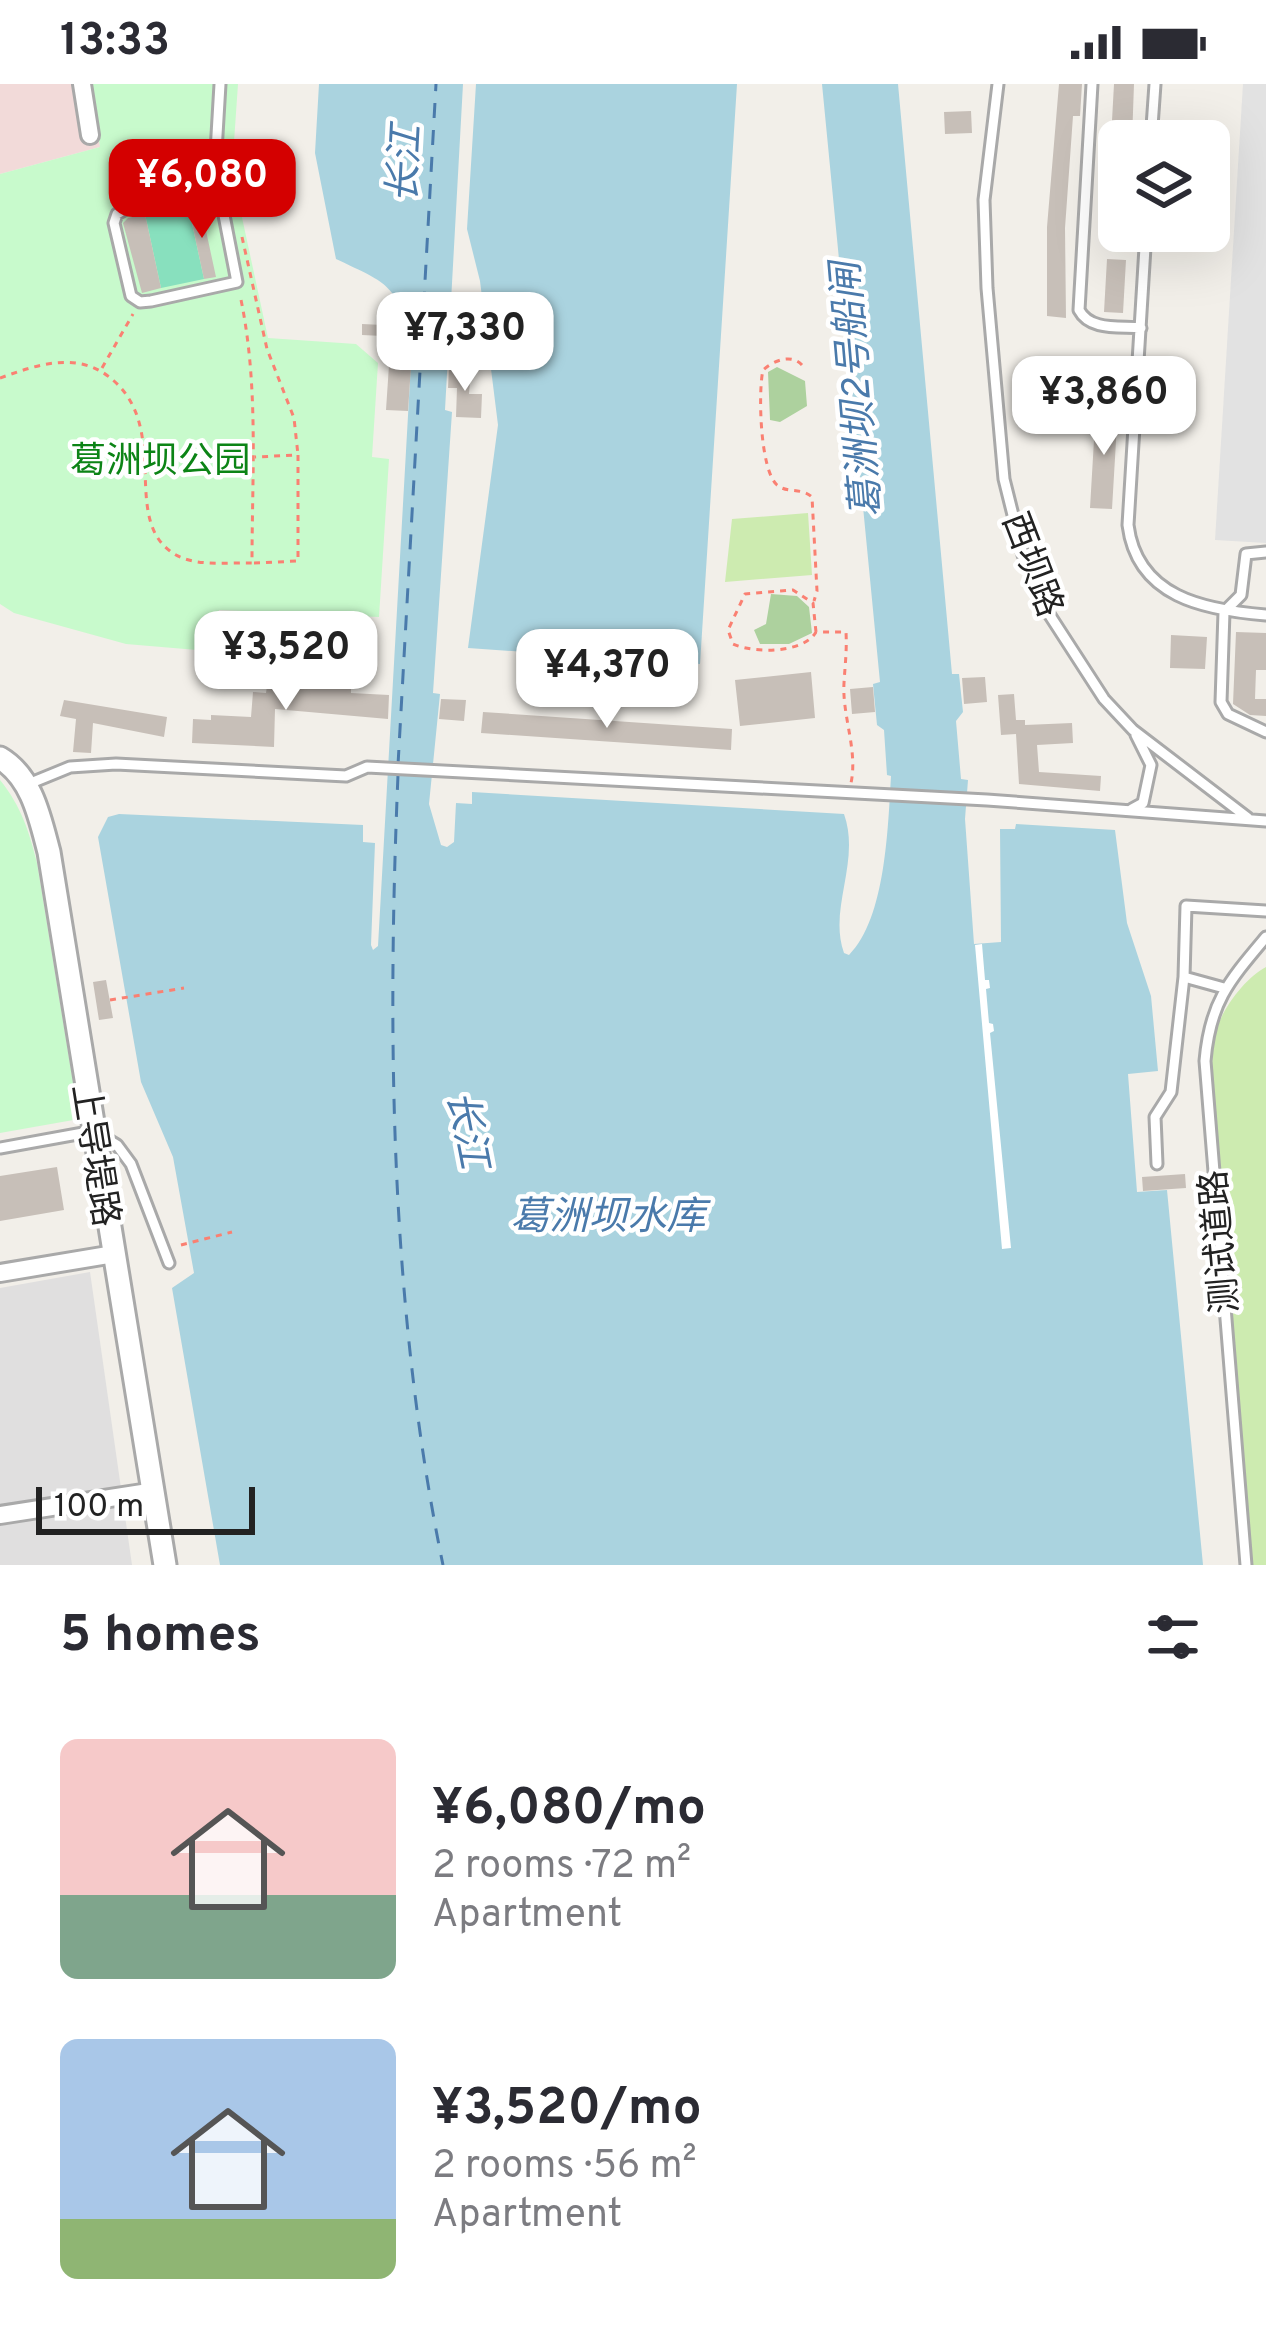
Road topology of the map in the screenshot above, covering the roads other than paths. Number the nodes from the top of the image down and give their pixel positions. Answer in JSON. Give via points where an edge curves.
{"nodes":[{"id":1,"x":82,"y":84,"type":"edge"},
{"id":2,"x":220,"y":84,"type":"edge"},
{"id":3,"x":998,"y":84,"type":"edge"},
{"id":4,"x":1092,"y":84,"type":"edge"},
{"id":5,"x":1154,"y":84,"type":"edge"},
{"id":6,"x":1152,"y":120,"type":"edge"},
{"id":7,"x":89,"y":134,"type":"dead end"},
{"id":8,"x":218,"y":190,"type":"junction"},
{"id":9,"x":1145,"y":252,"type":"edge"},
{"id":10,"x":1141,"y":328,"type":"junction"},
{"id":11,"x":1266,"y":552,"type":"edge"},
{"id":12,"x":1224,"y":612,"type":"junction"},
{"id":13,"x":1266,"y":615,"type":"edge"},
{"id":14,"x":1133,"y":730,"type":"junction"},
{"id":15,"x":1266,"y":732,"type":"edge"},
{"id":16,"x":0,"y":758,"type":"edge"},
{"id":17,"x":26,"y":785,"type":"junction"},
{"id":18,"x":1127,"y":811,"type":"junction"},
{"id":19,"x":1250,"y":820,"type":"junction"},
{"id":20,"x":1266,"y":821,"type":"edge"},
{"id":21,"x":1266,"y":911,"type":"edge"},
{"id":22,"x":1266,"y":938,"type":"edge"},
{"id":23,"x":1184,"y":976,"type":"junction"},
{"id":24,"x":1224,"y":988,"type":"junction"},
{"id":25,"x":94,"y":1131,"type":"junction"},
{"id":26,"x":0,"y":1148,"type":"edge"},
{"id":27,"x":1157,"y":1164,"type":"dead end"},
{"id":28,"x":113,"y":1254,"type":"junction"},
{"id":29,"x":169,"y":1263,"type":"dead end"},
{"id":30,"x":0,"y":1273,"type":"edge"},
{"id":31,"x":155,"y":1491,"type":"junction"},
{"id":32,"x":0,"y":1515,"type":"edge"},
{"id":33,"x":166,"y":1565,"type":"edge"},
{"id":34,"x":1246,"y":1565,"type":"edge"}],
"edges":[{"from":1,"to":7,"type":"street"},
{"from":2,"to":8,"type":"lane"},
{"from":3,"to":14,"type":"lane","name":"西坝路","via":[[984,242],[1004,478],[1023,555],[1049,614]]},
{"from":4,"to":10,"type":"lane","via":[[1078,310],[1095,325]]},
{"from":5,"to":6,"type":"lane"},
{"from":8,"to":8,"type":"lane","via":[[117,214],[131,296],[140,302],[237,281]]},
{"from":9,"to":10,"type":"lane"},
{"from":10,"to":12,"type":"lane","via":[[1131,551],[1172,592]]},
{"from":11,"to":12,"type":"lane","via":[[1246,554],[1241,596]]},
{"from":12,"to":13,"type":"lane"},
{"from":12,"to":15,"type":"lane","via":[[1221,702],[1228,714]]},
{"from":14,"to":18,"type":"lane","via":[[1151,765],[1144,803]]},
{"from":14,"to":19,"type":"lane","name":"西坝路"},
{"from":16,"to":17,"type":"street","name":"上导堤路"},
{"from":17,"to":18,"type":"lane","via":[[70,766],[346,776],[363,767]]},
{"from":17,"to":25,"type":"street","name":"上导堤路","via":[[49,852]]},
{"from":18,"to":19,"type":"lane"},
{"from":19,"to":20,"type":"lane"},
{"from":21,"to":23,"type":"lane","via":[[1186,906]]},
{"from":22,"to":24,"type":"lane","name":"测试道路"},
{"from":23,"to":24,"type":"lane"},
{"from":23,"to":27,"type":"lane","via":[[1171,1092],[1155,1117]]},
{"from":24,"to":34,"type":"lane","name":"测试道路","via":[[1211,1013],[1205,1061]]},
{"from":25,"to":26,"type":"lane"},
{"from":25,"to":28,"type":"street","name":"上导堤路"},
{"from":25,"to":29,"type":"lane","via":[[131,1164]]},
{"from":28,"to":30,"type":"street"},
{"from":28,"to":31,"type":"street","name":"上导堤路"},
{"from":31,"to":32,"type":"street"},
{"from":31,"to":33,"type":"street","name":"上导堤路"}]}
